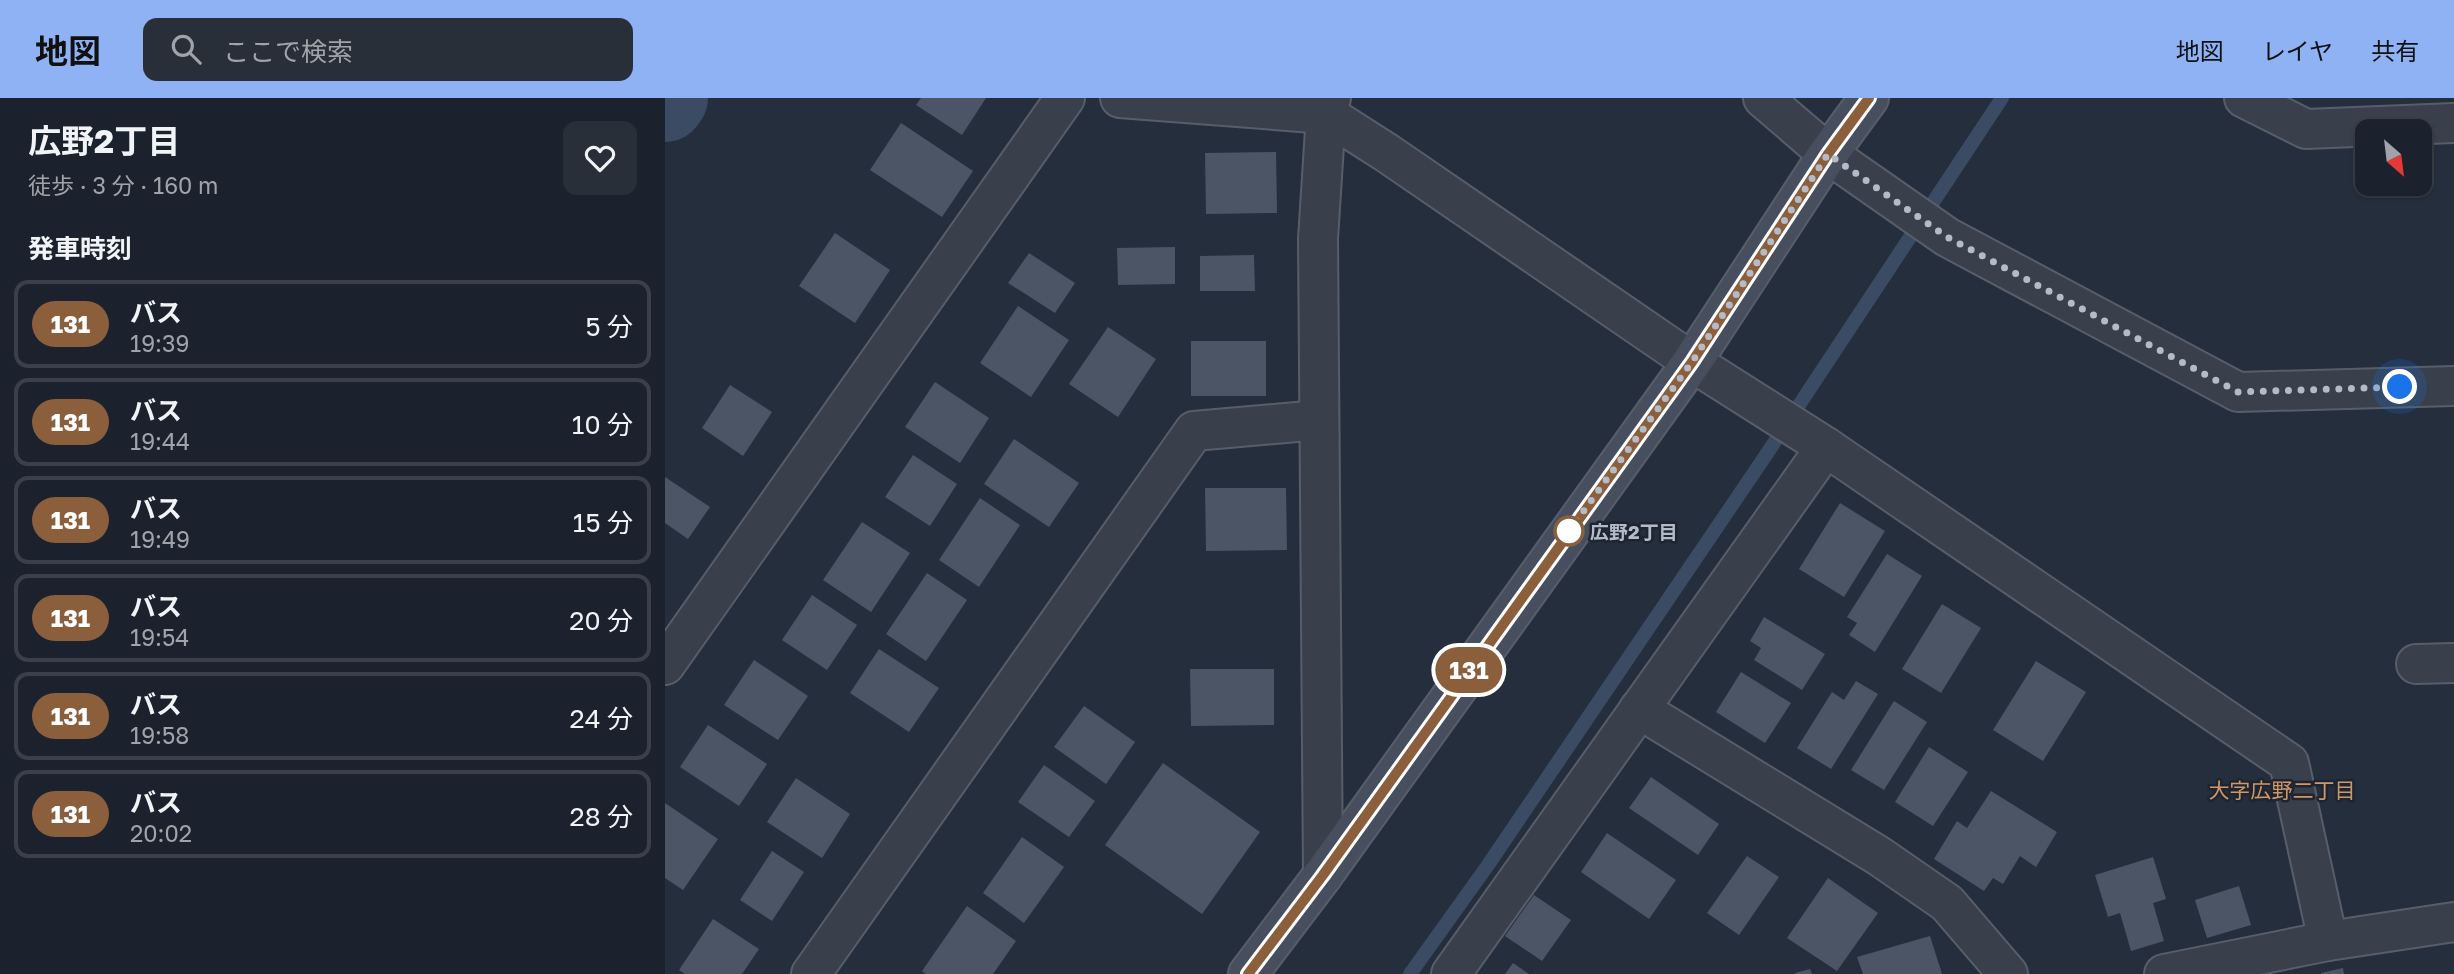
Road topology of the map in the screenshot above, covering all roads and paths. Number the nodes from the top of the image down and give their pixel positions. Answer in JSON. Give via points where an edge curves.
{"nodes":[{"id":1,"x":1065,"y":98,"type":"edge"},
{"id":2,"x":1120,"y":98,"type":"edge"},
{"id":3,"x":1763,"y":98,"type":"edge"},
{"id":4,"x":1869,"y":98,"type":"edge"},
{"id":5,"x":2244,"y":98,"type":"edge"},
{"id":6,"x":1329,"y":106,"type":"edge"},
{"id":7,"x":2454,"y":123,"type":"edge"},
{"id":8,"x":1828,"y":154,"type":"junction"},
{"id":9,"x":1692,"y":362,"type":"junction"},
{"id":10,"x":2454,"y":386,"type":"edge"},
{"id":11,"x":1319,"y":420,"type":"junction"},
{"id":12,"x":1826,"y":447,"type":"junction"},
{"id":13,"x":2454,"y":663,"type":"edge"},
{"id":14,"x":2416,"y":664,"type":"dead end"},
{"id":15,"x":665,"y":665,"type":"edge"},
{"id":16,"x":1639,"y":709,"type":"junction"},
{"id":17,"x":1323,"y":875,"type":"junction"},
{"id":18,"x":2454,"y":922,"type":"edge"},
{"id":19,"x":2328,"y":941,"type":"junction"},
{"id":20,"x":811,"y":974,"type":"edge"},
{"id":21,"x":1248,"y":974,"type":"edge"},
{"id":22,"x":1451,"y":974,"type":"edge"},
{"id":23,"x":2008,"y":974,"type":"edge"},
{"id":24,"x":2164,"y":974,"type":"edge"}],
"edges":[{"from":1,"to":15,"type":"street"},
{"from":2,"to":6,"type":"street"},
{"from":3,"to":8,"type":"street"},
{"from":4,"to":8,"type":"street"},
{"from":5,"to":7,"type":"street","via":[[2306,129]]},
{"from":6,"to":9,"type":"street","via":[[1387,153]]},
{"from":6,"to":11,"type":"street","via":[[1318,239]]},
{"from":8,"to":9,"type":"street"},
{"from":8,"to":10,"type":"street","via":[[1947,237],[2238,392]]},
{"from":9,"to":12,"type":"street"},
{"from":9,"to":17,"type":"street"},
{"from":11,"to":17,"type":"street"},
{"from":11,"to":20,"type":"street","via":[[1194,431]]},
{"from":12,"to":16,"type":"street"},
{"from":12,"to":19,"type":"street","via":[[2289,764]]},
{"from":13,"to":14,"type":"street"},
{"from":16,"to":22,"type":"street"},
{"from":16,"to":23,"type":"street","via":[[1879,856],[1947,903]]},
{"from":17,"to":21,"type":"street"},
{"from":18,"to":19,"type":"street"},
{"from":19,"to":24,"type":"street"}]}
